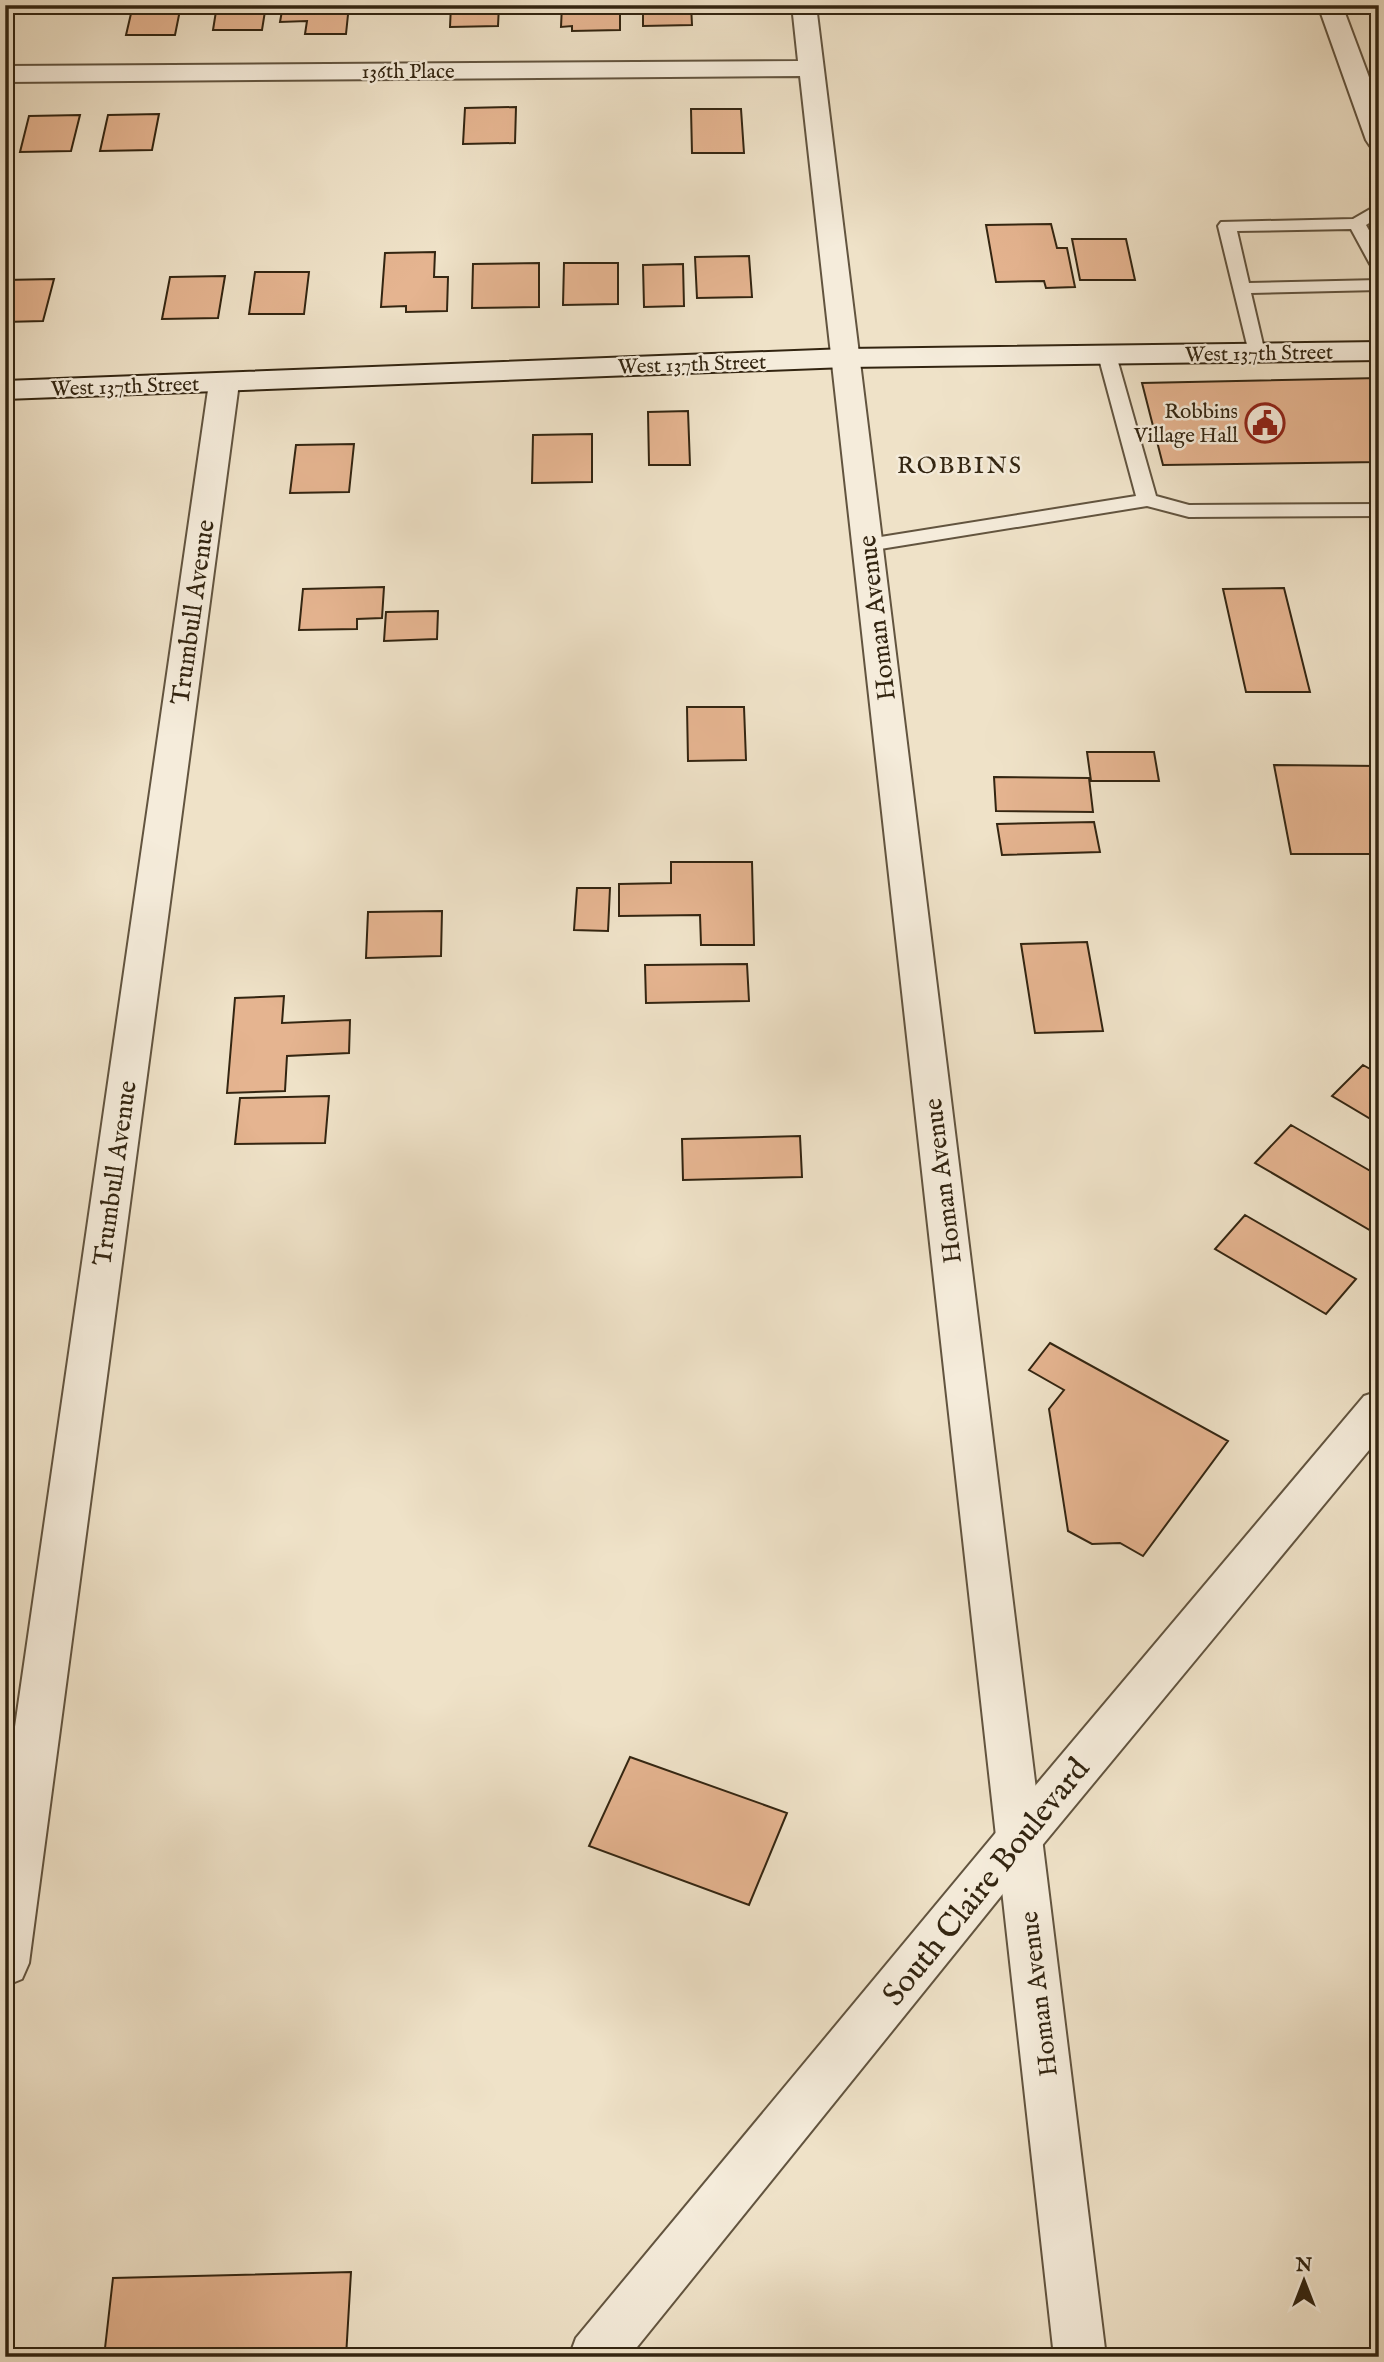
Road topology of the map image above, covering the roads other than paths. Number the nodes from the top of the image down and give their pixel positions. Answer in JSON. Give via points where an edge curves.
{"nodes":[{"id":1,"x":804,"y":5,"type":"edge"},
{"id":2,"x":1330,"y":5,"type":"edge"},
{"id":3,"x":811,"y":68,"type":"junction"},
{"id":4,"x":5,"y":74,"type":"edge"},
{"id":5,"x":1379,"y":141,"type":"edge"},
{"id":6,"x":1379,"y":209,"type":"edge"},
{"id":7,"x":1357,"y":224,"type":"junction"},
{"id":8,"x":1379,"y":264,"type":"edge"},
{"id":9,"x":1379,"y":285,"type":"edge"},
{"id":10,"x":1241,"y":288,"type":"junction"},
{"id":11,"x":1379,"y":351,"type":"edge"},
{"id":12,"x":1256,"y":353,"type":"junction"},
{"id":13,"x":1107,"y":355,"type":"junction"},
{"id":14,"x":846,"y":358,"type":"junction"},
{"id":15,"x":223,"y":383,"type":"junction"},
{"id":16,"x":5,"y":390,"type":"edge"},
{"id":17,"x":1147,"y":500,"type":"junction"},
{"id":18,"x":1379,"y":510,"type":"edge"},
{"id":19,"x":868,"y":545,"type":"junction"},
{"id":20,"x":1379,"y":1408,"type":"edge"},
{"id":21,"x":1019,"y":1839,"type":"junction"},
{"id":22,"x":5,"y":1964,"type":"edge"},
{"id":23,"x":595,"y":2357,"type":"edge"},
{"id":24,"x":1080,"y":2357,"type":"edge"}],
"edges":[{"from":1,"to":3,"type":"street","name":"Homan Avenue"},
{"from":2,"to":5,"type":"street"},
{"from":3,"to":4,"type":"street","name":"136th Place"},
{"from":3,"to":14,"type":"street","name":"Homan Avenue"},
{"from":6,"to":7,"type":"lane"},
{"from":7,"to":8,"type":"lane"},
{"from":7,"to":10,"type":"lane","via":[[1227,226]]},
{"from":9,"to":10,"type":"lane"},
{"from":10,"to":12,"type":"lane"},
{"from":11,"to":12,"type":"street","name":"West 137th Street"},
{"from":12,"to":13,"type":"street","name":"West 137th Street"},
{"from":13,"to":14,"type":"street","name":"West 137th Street"},
{"from":13,"to":17,"type":"lane"},
{"from":14,"to":15,"type":"street","name":"West 137th Street"},
{"from":14,"to":19,"type":"street","name":"Homan Avenue"},
{"from":15,"to":16,"type":"street","name":"West 137th Street"},
{"from":15,"to":22,"type":"street","name":"Trumbull Avenue"},
{"from":17,"to":18,"type":"lane","via":[[1189,511]]},
{"from":17,"to":19,"type":"lane"},
{"from":19,"to":21,"type":"street","name":"Homan Avenue"},
{"from":20,"to":21,"type":"street","name":"South Claire Boulevard"},
{"from":21,"to":23,"type":"street","name":"South Claire Boulevard"},
{"from":21,"to":24,"type":"street","name":"Homan Avenue"}]}
